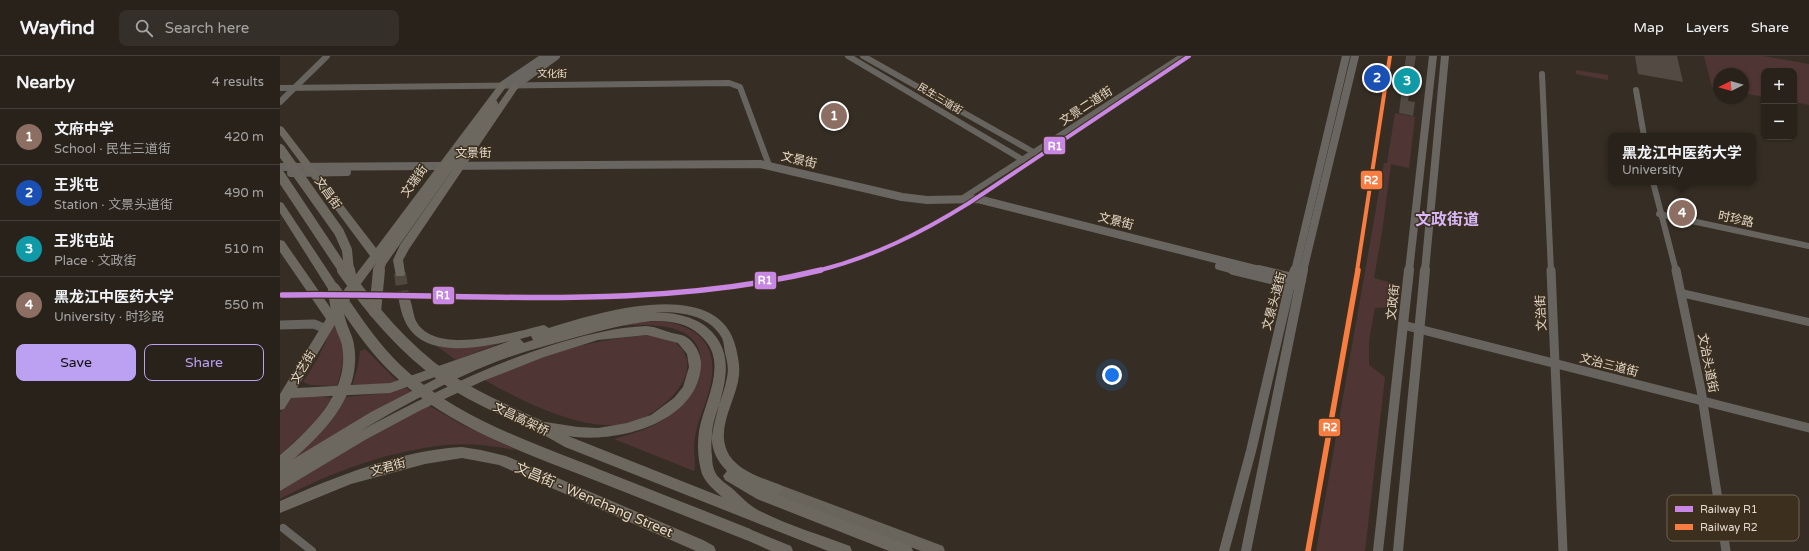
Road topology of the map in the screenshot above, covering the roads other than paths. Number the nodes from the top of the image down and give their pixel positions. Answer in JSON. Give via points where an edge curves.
{"nodes":[{"id":1,"x":327,"y":56,"type":"edge"},
{"id":2,"x":546,"y":56,"type":"edge"},
{"id":3,"x":556,"y":56,"type":"edge"},
{"id":4,"x":848,"y":56,"type":"edge"},
{"id":5,"x":863,"y":56,"type":"edge"},
{"id":6,"x":1183,"y":56,"type":"edge"},
{"id":7,"x":1346,"y":56,"type":"edge"},
{"id":8,"x":1355,"y":56,"type":"edge"},
{"id":9,"x":1433,"y":56,"type":"edge"},
{"id":10,"x":1445,"y":56,"type":"edge"},
{"id":11,"x":1542,"y":74,"type":"dead end"},
{"id":12,"x":503,"y":85,"type":"junction"},
{"id":13,"x":516,"y":85,"type":"junction"},
{"id":14,"x":280,"y":88,"type":"edge"},
{"id":15,"x":295,"y":88,"type":"junction"},
{"id":16,"x":1636,"y":90,"type":"dead end"},
{"id":17,"x":280,"y":102,"type":"edge"},
{"id":18,"x":280,"y":130,"type":"edge"},
{"id":19,"x":1643,"y":133,"type":"edge"},
{"id":20,"x":280,"y":149,"type":"edge"},
{"id":21,"x":1035,"y":153,"type":"junction"},
{"id":22,"x":1022,"y":160,"type":"junction"},
{"id":23,"x":769,"y":165,"type":"junction"},
{"id":24,"x":280,"y":167,"type":"edge"},
{"id":25,"x":439,"y":168,"type":"junction"},
{"id":26,"x":459,"y":168,"type":"junction"},
{"id":27,"x":311,"y":170,"type":"junction"},
{"id":28,"x":280,"y":174,"type":"edge"},
{"id":29,"x":1654,"y":185,"type":"edge"},
{"id":30,"x":960,"y":200,"type":"junction"},
{"id":31,"x":280,"y":205,"type":"edge"},
{"id":32,"x":1659,"y":214,"type":"junction"},
{"id":33,"x":280,"y":218,"type":"edge"},
{"id":34,"x":295,"y":228,"type":"junction"},
{"id":35,"x":280,"y":244,"type":"edge"},
{"id":36,"x":1809,"y":246,"type":"edge"},
{"id":37,"x":376,"y":256,"type":"junction"},
{"id":38,"x":400,"y":274,"type":"tunnel mouth"},
{"id":39,"x":350,"y":276,"type":"junction"},
{"id":40,"x":1296,"y":282,"type":"junction"},
{"id":41,"x":334,"y":289,"type":"junction"},
{"id":42,"x":348,"y":293,"type":"joint"},
{"id":43,"x":1681,"y":293,"type":"junction"},
{"id":44,"x":403,"y":295,"type":"tunnel mouth"},
{"id":45,"x":375,"y":312,"type":"junction"},
{"id":46,"x":588,"y":320,"type":"junction"},
{"id":47,"x":1809,"y":322,"type":"edge"},
{"id":48,"x":280,"y":324,"type":"edge"},
{"id":49,"x":329,"y":324,"type":"junction"},
{"id":50,"x":1403,"y":324,"type":"junction"},
{"id":51,"x":1421,"y":329,"type":"junction"},
{"id":52,"x":1556,"y":364,"type":"junction"},
{"id":53,"x":288,"y":393,"type":"junction"},
{"id":54,"x":1703,"y":400,"type":"junction"},
{"id":55,"x":280,"y":405,"type":"edge"},
{"id":56,"x":539,"y":426,"type":"junction"},
{"id":57,"x":1809,"y":428,"type":"edge"},
{"id":58,"x":718,"y":442,"type":"junction"},
{"id":59,"x":501,"y":460,"type":"joint"},
{"id":60,"x":280,"y":463,"type":"edge"},
{"id":61,"x":280,"y":474,"type":"edge"},
{"id":62,"x":280,"y":485,"type":"edge"},
{"id":63,"x":775,"y":489,"type":"joint"},
{"id":64,"x":1717,"y":495,"type":"edge"},
{"id":65,"x":280,"y":507,"type":"edge"},
{"id":66,"x":756,"y":516,"type":"junction"},
{"id":67,"x":282,"y":528,"type":"dead end"},
{"id":68,"x":1724,"y":541,"type":"edge"},
{"id":69,"x":703,"y":548,"type":"edge"},
{"id":70,"x":312,"y":551,"type":"edge"},
{"id":71,"x":715,"y":551,"type":"edge"},
{"id":72,"x":786,"y":551,"type":"edge"},
{"id":73,"x":845,"y":551,"type":"edge"},
{"id":74,"x":906,"y":551,"type":"edge"},
{"id":75,"x":938,"y":551,"type":"edge"},
{"id":76,"x":1224,"y":551,"type":"edge"},
{"id":77,"x":1246,"y":551,"type":"edge"},
{"id":78,"x":1378,"y":551,"type":"edge"},
{"id":79,"x":1398,"y":551,"type":"edge"},
{"id":80,"x":1563,"y":551,"type":"edge"},
{"id":81,"x":1726,"y":551,"type":"edge"}],
"edges":[{"from":1,"to":15,"type":"street"},
{"from":2,"to":12,"type":"main road"},
{"from":3,"to":13,"type":"main road"},
{"from":4,"to":22,"type":"street","name":"民生三道街"},
{"from":5,"to":21,"type":"street","name":"民生三道街"},
{"from":6,"to":21,"type":"street","name":"文景二道街"},
{"from":7,"to":40,"type":"main road","name":"文景头道街","via":[[1296,267]]},
{"from":8,"to":40,"type":"main road","name":"文景头道街"},
{"from":9,"to":50,"type":"main road","name":"文政街"},
{"from":10,"to":51,"type":"main road"},
{"from":11,"to":52,"type":"street","name":"文治街"},
{"from":12,"to":13,"type":"street","name":"文化街"},
{"from":12,"to":15,"type":"street","name":"文化街"},
{"from":12,"to":25,"type":"highway","name":"文瑞街"},
{"from":13,"to":23,"type":"street","name":"文化街","via":[[734,84],[740,87]]},
{"from":13,"to":26,"type":"highway"},
{"from":13,"to":45,"type":"highway","bridge":true,"via":[[492,104],[382,261],[377,274]]},
{"from":14,"to":15,"type":"street","name":"文化街"},
{"from":15,"to":17,"type":"street"},
{"from":16,"to":19,"type":"street"},
{"from":18,"to":27,"type":"highway","name":"文昌街"},
{"from":20,"to":39,"type":"highway","bridge":true,"via":[[339,232],[348,250]]},
{"from":21,"to":22,"type":"street","name":"文景二道街"},
{"from":22,"to":30,"type":"street","name":"文景二道街"},
{"from":23,"to":26,"type":"main road","name":"文景街"},
{"from":23,"to":30,"type":"main road","name":"文景街","via":[[902,197]]},
{"from":24,"to":27,"type":"main road","name":"文景街"},
{"from":25,"to":26,"type":"main road","name":"文景街"},
{"from":25,"to":27,"type":"main road","name":"文景街"},
{"from":25,"to":37,"type":"highway","name":"文瑞街"},
{"from":26,"to":38,"type":"highway","via":[[404,248],[398,260]]},
{"from":26,"to":40,"type":"main road","name":"文景街","via":[[761,168],[900,202],[923,205],[975,203]]},
{"from":27,"to":28,"type":"main road","name":"文景街"},
{"from":27,"to":37,"type":"highway","name":"文昌街"},
{"from":28,"to":39,"type":"highway","name":"文昌高架桥","bridge":true},
{"from":29,"to":32,"type":"street","name":"文治头道街"},
{"from":30,"to":40,"type":"main road","name":"文景街","via":[[978,199]]},
{"from":31,"to":34,"type":"highway","name":"文昌高架桥"},
{"from":32,"to":36,"type":"street","name":"时珍路"},
{"from":32,"to":43,"type":"street","name":"文治头道街"},
{"from":33,"to":34,"type":"highway"},
{"from":34,"to":41,"type":"highway","name":"文昌高架桥"},
{"from":35,"to":49,"type":"highway"},
{"from":37,"to":42,"type":"highway","name":"文瑞街"},
{"from":39,"to":45,"type":"highway","name":"文昌高架桥","bridge":true},
{"from":40,"to":76,"type":"main road","name":"文景头道街"},
{"from":40,"to":77,"type":"main road","name":"文景头道街"},
{"from":41,"to":60,"type":"highway","bridge":true,"via":[[339,321],[348,345],[350,363],[347,378],[330,412],[297,449]]},
{"from":41,"to":72,"type":"highway","name":"文昌高架桥","bridge":true,"via":[[380,352],[406,378],[466,418],[499,435],[573,466]]},
{"from":42,"to":49,"type":"highway","name":"文艺街"},
{"from":43,"to":47,"type":"street"},
{"from":43,"to":54,"type":"street","name":"文治头道街"},
{"from":44,"to":46,"type":"highway","via":[[412,324],[420,333],[431,340],[448,344],[488,340]]},
{"from":45,"to":56,"type":"highway","name":"文昌高架桥","bridge":true,"via":[[401,341],[432,368],[473,395]]},
{"from":46,"to":53,"type":"highway","via":[[475,356],[390,388]]},
{"from":46,"to":58,"type":"highway","via":[[652,307],[692,311],[718,324],[732,349],[734,368]]},
{"from":48,"to":49,"type":"street"},
{"from":49,"to":53,"type":"highway","name":"文艺街"},
{"from":50,"to":51,"type":"street","name":"文治三道街"},
{"from":50,"to":78,"type":"main road","name":"文政街"},
{"from":51,"to":52,"type":"street","name":"文治三道街"},
{"from":51,"to":79,"type":"main road"},
{"from":52,"to":54,"type":"street","name":"文治三道街"},
{"from":52,"to":80,"type":"street","name":"文治街"},
{"from":53,"to":55,"type":"highway","name":"文艺街"},
{"from":54,"to":57,"type":"street","name":"文治三道街"},
{"from":54,"to":64,"type":"street","name":"文治头道街"},
{"from":56,"to":62,"type":"highway","via":[[585,433],[616,431],[642,424],[673,407],[687,390],[695,368],[694,354],[679,338],[656,331],[609,335],[559,348],[483,376],[405,412],[353,440]]},
{"from":56,"to":66,"type":"highway","name":"文昌高架桥","via":[[569,443]]},
{"from":58,"to":63,"type":"highway","via":[[725,459],[738,474]]},
{"from":58,"to":74,"type":"highway","via":[[718,462],[733,479],[762,495]]},
{"from":59,"to":65,"type":"highway","name":"文君街","via":[[473,453],[444,454],[409,461],[362,474]]},
{"from":59,"to":69,"type":"highway","name":"文昌街 - Wenchang Street"},
{"from":61,"to":66,"type":"highway","via":[[373,417],[477,365],[524,348],[612,323],[658,316],[693,323],[716,344],[721,360],[705,431],[704,455],[710,476]]},
{"from":63,"to":75,"type":"main road"},
{"from":66,"to":73,"type":"highway","name":"文昌高架桥"},
{"from":67,"to":70,"type":"street"},
{"from":68,"to":81,"type":"street","name":"文治头道街"},
{"from":69,"to":71,"type":"highway"}]}
